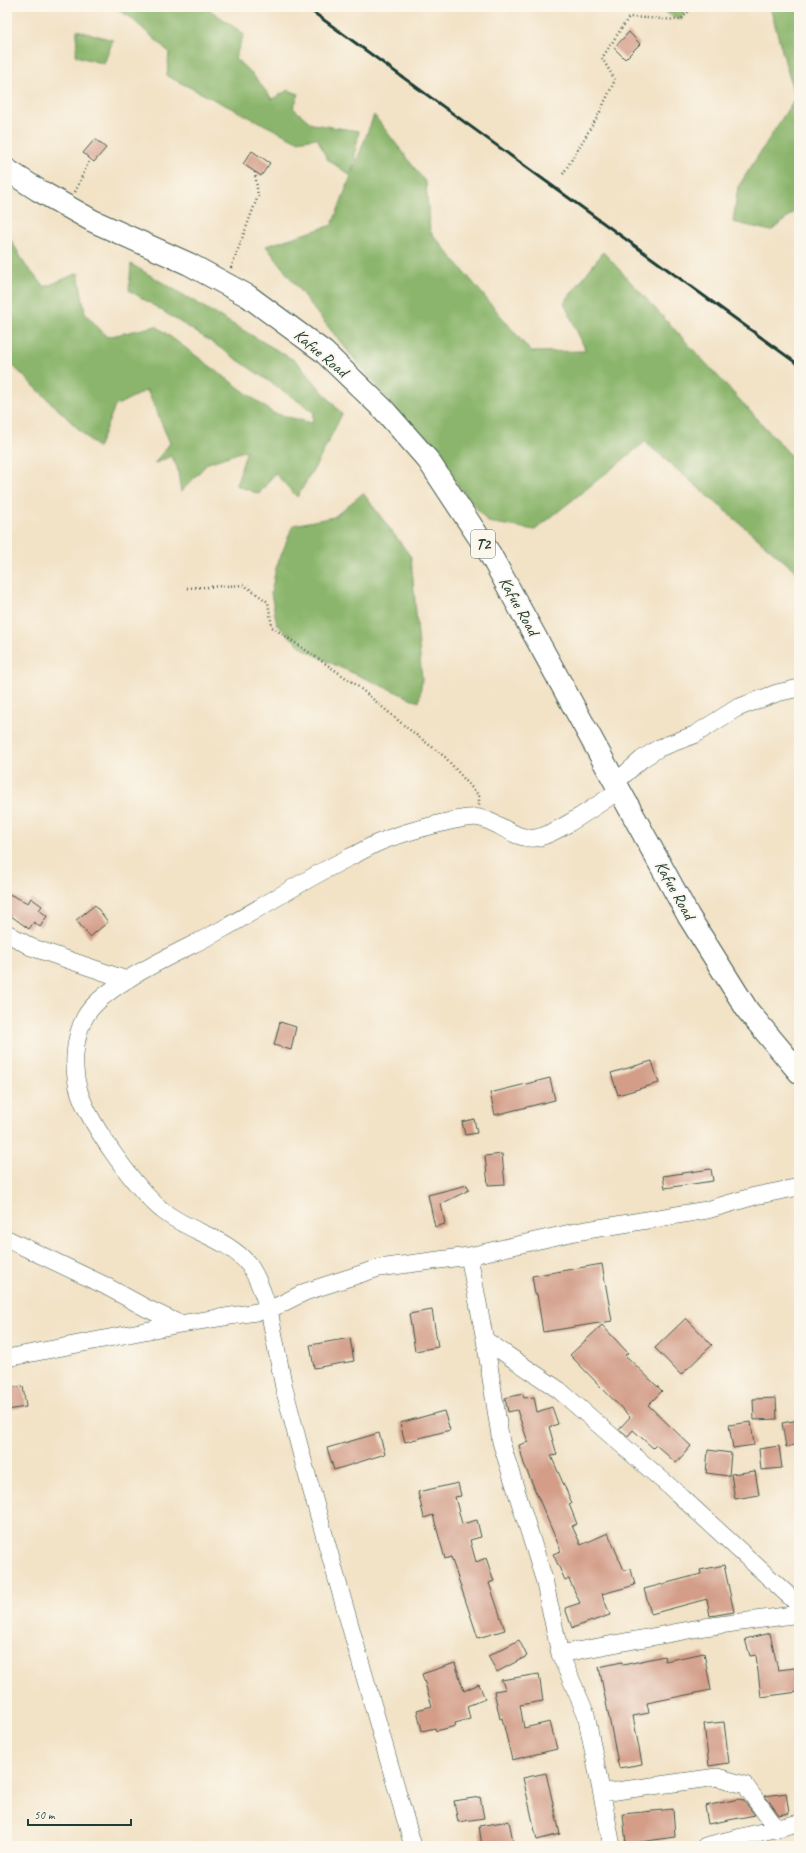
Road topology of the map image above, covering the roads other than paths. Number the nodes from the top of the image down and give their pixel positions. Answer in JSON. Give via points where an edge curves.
{"nodes":[{"id":1,"x":7,"y":170,"type":"edge"},
{"id":2,"x":799,"y":688,"type":"edge"},
{"id":3,"x":618,"y":786,"type":"junction"},
{"id":4,"x":7,"y":933,"type":"edge"},
{"id":5,"x":127,"y":980,"type":"junction"},
{"id":6,"x":799,"y":1072,"type":"edge"},
{"id":7,"x":799,"y":1187,"type":"edge"},
{"id":8,"x":7,"y":1239,"type":"edge"},
{"id":9,"x":469,"y":1256,"type":"junction"},
{"id":10,"x":269,"y":1310,"type":"junction"},
{"id":11,"x":180,"y":1324,"type":"junction"},
{"id":12,"x":486,"y":1340,"type":"junction"},
{"id":13,"x":7,"y":1358,"type":"edge"},
{"id":14,"x":799,"y":1605,"type":"edge"},
{"id":15,"x":799,"y":1614,"type":"edge"},
{"id":16,"x":560,"y":1654,"type":"junction"},
{"id":17,"x":602,"y":1793,"type":"junction"},
{"id":18,"x":799,"y":1824,"type":"edge"},
{"id":19,"x":776,"y":1828,"type":"junction"},
{"id":20,"x":413,"y":1846,"type":"edge"},
{"id":21,"x":612,"y":1846,"type":"edge"},
{"id":22,"x":705,"y":1846,"type":"edge"}],
"edges":[{"from":1,"to":3,"type":"highway","name":"Kafue Road","number":"T2","via":[[93,221],[189,264],[248,296],[324,352],[383,409],[428,460],[490,554]]},
{"from":2,"to":3,"type":"street","via":[[737,708],[694,735],[659,748],[642,759]]},
{"from":3,"to":5,"type":"street","via":[[554,832],[536,838],[521,838],[479,817],[464,818],[385,840],[323,871]]},
{"from":3,"to":6,"type":"highway","name":"Kafue Road","number":"T2","via":[[689,917],[748,1011]]},
{"from":4,"to":5,"type":"street","via":[[31,947]]},
{"from":5,"to":10,"type":"street","via":[[106,995],[86,1016],[77,1038],[74,1068],[79,1093],[93,1122],[118,1160],[145,1193],[161,1210],[176,1220],[225,1244],[238,1254],[257,1278]]},
{"from":7,"to":9,"type":"street","via":[[707,1210],[575,1232]]},
{"from":8,"to":11,"type":"street","via":[[104,1284]]},
{"from":9,"to":10,"type":"street","via":[[379,1268],[305,1292]]},
{"from":9,"to":12,"type":"street"},
{"from":10,"to":11,"type":"street"},
{"from":10,"to":20,"type":"street","via":[[284,1388],[300,1449]]},
{"from":11,"to":13,"type":"street"},
{"from":12,"to":14,"type":"street","via":[[559,1390],[677,1493]]},
{"from":12,"to":16,"type":"street","via":[[500,1442],[544,1579]]},
{"from":15,"to":16,"type":"street","via":[[705,1627]]},
{"from":16,"to":17,"type":"street","via":[[586,1714]]},
{"from":17,"to":19,"type":"street","via":[[717,1777],[745,1785]]},
{"from":17,"to":21,"type":"street"},
{"from":18,"to":19,"type":"street"},
{"from":19,"to":22,"type":"street"}]}
